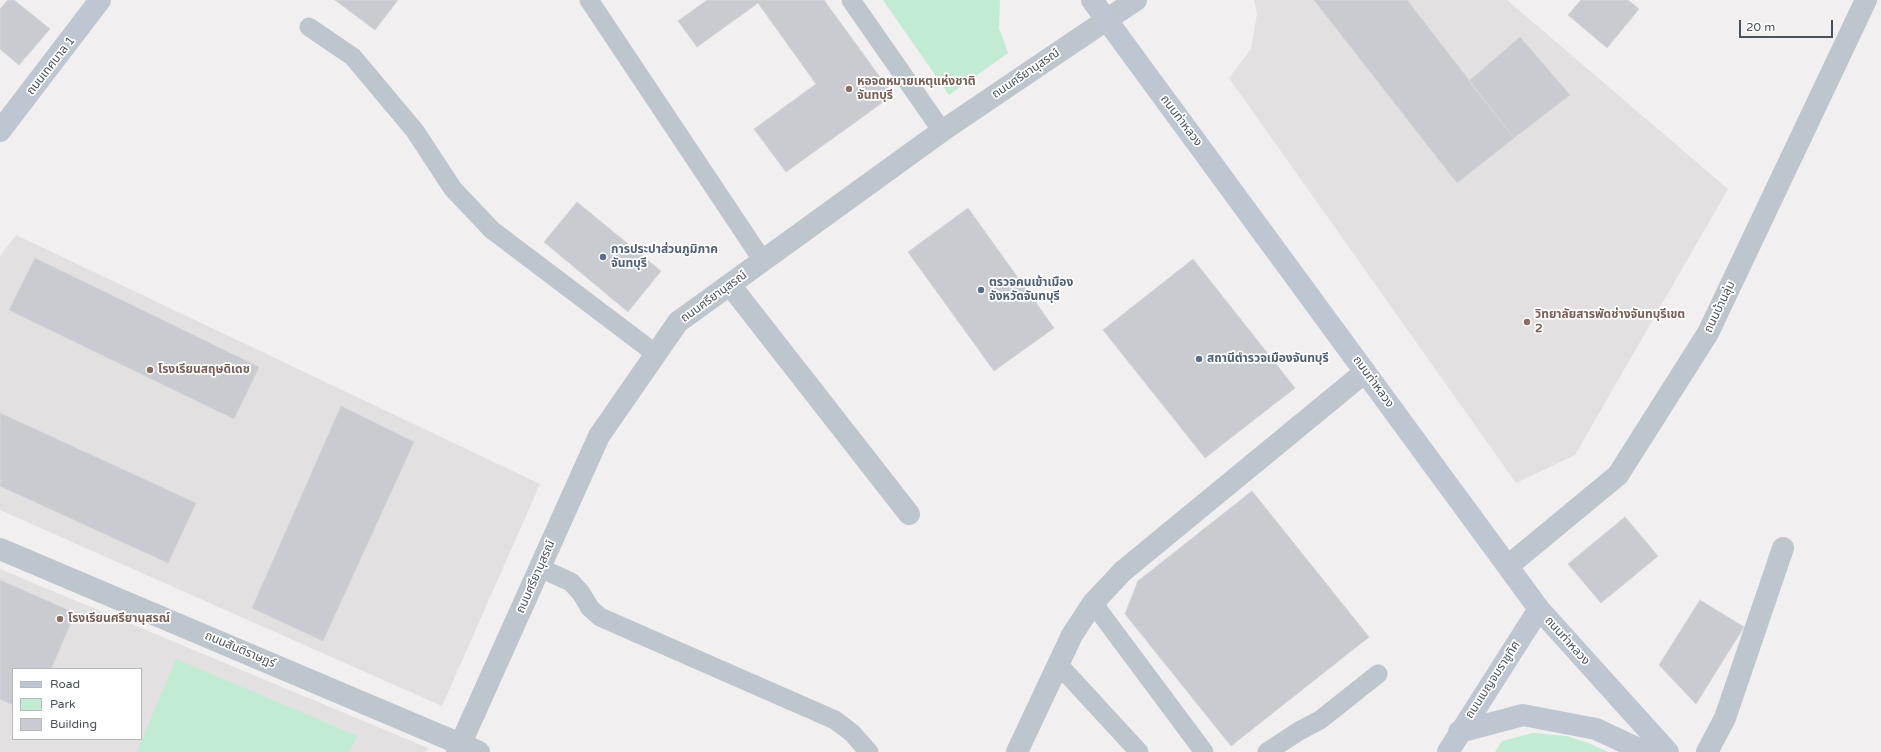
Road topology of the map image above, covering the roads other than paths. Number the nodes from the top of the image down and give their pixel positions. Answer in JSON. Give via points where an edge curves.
{"nodes":[{"id":1,"x":100,"y":0,"type":"edge"},
{"id":2,"x":589,"y":0,"type":"edge"},
{"id":3,"x":851,"y":0,"type":"edge"},
{"id":4,"x":1092,"y":0,"type":"edge"},
{"id":5,"x":1136,"y":0,"type":"edge"},
{"id":6,"x":1866,"y":0,"type":"edge"},
{"id":7,"x":1106,"y":21,"type":"junction"},
{"id":8,"x":309,"y":27,"type":"dead end"},
{"id":9,"x":0,"y":131,"type":"edge"},
{"id":10,"x":942,"y":131,"type":"junction"},
{"id":11,"x":764,"y":261,"type":"junction"},
{"id":12,"x":730,"y":285,"type":"junction"},
{"id":13,"x":656,"y":354,"type":"junction"},
{"id":14,"x":1365,"y":372,"type":"junction"},
{"id":15,"x":909,"y":514,"type":"dead end"},
{"id":16,"x":1783,"y":548,"type":"dead end"},
{"id":17,"x":0,"y":549,"type":"edge"},
{"id":18,"x":1508,"y":566,"type":"junction"},
{"id":19,"x":540,"y":568,"type":"junction"},
{"id":20,"x":1093,"y":604,"type":"junction"},
{"id":21,"x":1539,"y":609,"type":"junction"},
{"id":22,"x":1058,"y":664,"type":"junction"},
{"id":23,"x":1378,"y":674,"type":"dead end"},
{"id":24,"x":1459,"y":732,"type":"junction"},
{"id":25,"x":466,"y":749,"type":"edge"},
{"id":26,"x":869,"y":752,"type":"edge"},
{"id":27,"x":1017,"y":752,"type":"edge"},
{"id":28,"x":1139,"y":752,"type":"edge"},
{"id":29,"x":1204,"y":752,"type":"edge"},
{"id":30,"x":1267,"y":752,"type":"edge"},
{"id":31,"x":1448,"y":752,"type":"edge"},
{"id":32,"x":1645,"y":752,"type":"edge"},
{"id":33,"x":1668,"y":752,"type":"edge"},
{"id":34,"x":1707,"y":752,"type":"edge"}],
"edges":[{"from":1,"to":9,"type":"main road","name":"ถนนเทศบาล 1"},
{"from":2,"to":11,"type":"lane"},
{"from":3,"to":10,"type":"lane"},
{"from":4,"to":7,"type":"main road","name":"ถนนท่าหลวง"},
{"from":5,"to":7,"type":"street","name":"ถนนศรียานุสรณ์"},
{"from":6,"to":18,"type":"street","name":"ถนนบ้านลุ่ม","via":[[1708,333],[1618,475]]},
{"from":7,"to":10,"type":"street","name":"ถนนศรียานุสรณ์"},
{"from":7,"to":14,"type":"main road","name":"ถนนท่าหลวง"},
{"from":8,"to":13,"type":"lane","via":[[354,57],[415,131],[453,189],[492,230]]},
{"from":10,"to":11,"type":"street","name":"ถนนศรียานุสรณ์"},
{"from":11,"to":12,"type":"street","name":"ถนนศรียานุสรณ์"},
{"from":12,"to":13,"type":"street","name":"ถนนศรียานุสรณ์","via":[[678,322]]},
{"from":12,"to":15,"type":"street"},
{"from":13,"to":19,"type":"street","name":"ถนนศรียานุสรณ์","via":[[599,436]]},
{"from":14,"to":18,"type":"main road","name":"ถนนท่าหลวง"},
{"from":14,"to":20,"type":"street","via":[[1123,571]]},
{"from":16,"to":34,"type":"street","via":[[1725,718]]},
{"from":17,"to":25,"type":"street","name":"ถนนสันติราษฎร์"},
{"from":18,"to":21,"type":"main road","name":"ถนนท่าหลวง"},
{"from":19,"to":25,"type":"street","name":"ถนนศรียานุสรณ์"},
{"from":19,"to":26,"type":"lane","via":[[571,582],[600,617],[835,720],[852,733]]},
{"from":20,"to":22,"type":"street","via":[[1072,636]]},
{"from":20,"to":29,"type":"lane"},
{"from":21,"to":24,"type":"main road","name":"ถนนเบญจมราชูทิศ"},
{"from":21,"to":33,"type":"main road","name":"ถนนท่าหลวง"},
{"from":22,"to":27,"type":"street"},
{"from":22,"to":28,"type":"lane"},
{"from":23,"to":30,"type":"lane","via":[[1320,720]]},
{"from":24,"to":31,"type":"main road","name":"ถนนเบญจมราชูทิศ"},
{"from":24,"to":32,"type":"main road","via":[[1523,715],[1596,729]]}]}
